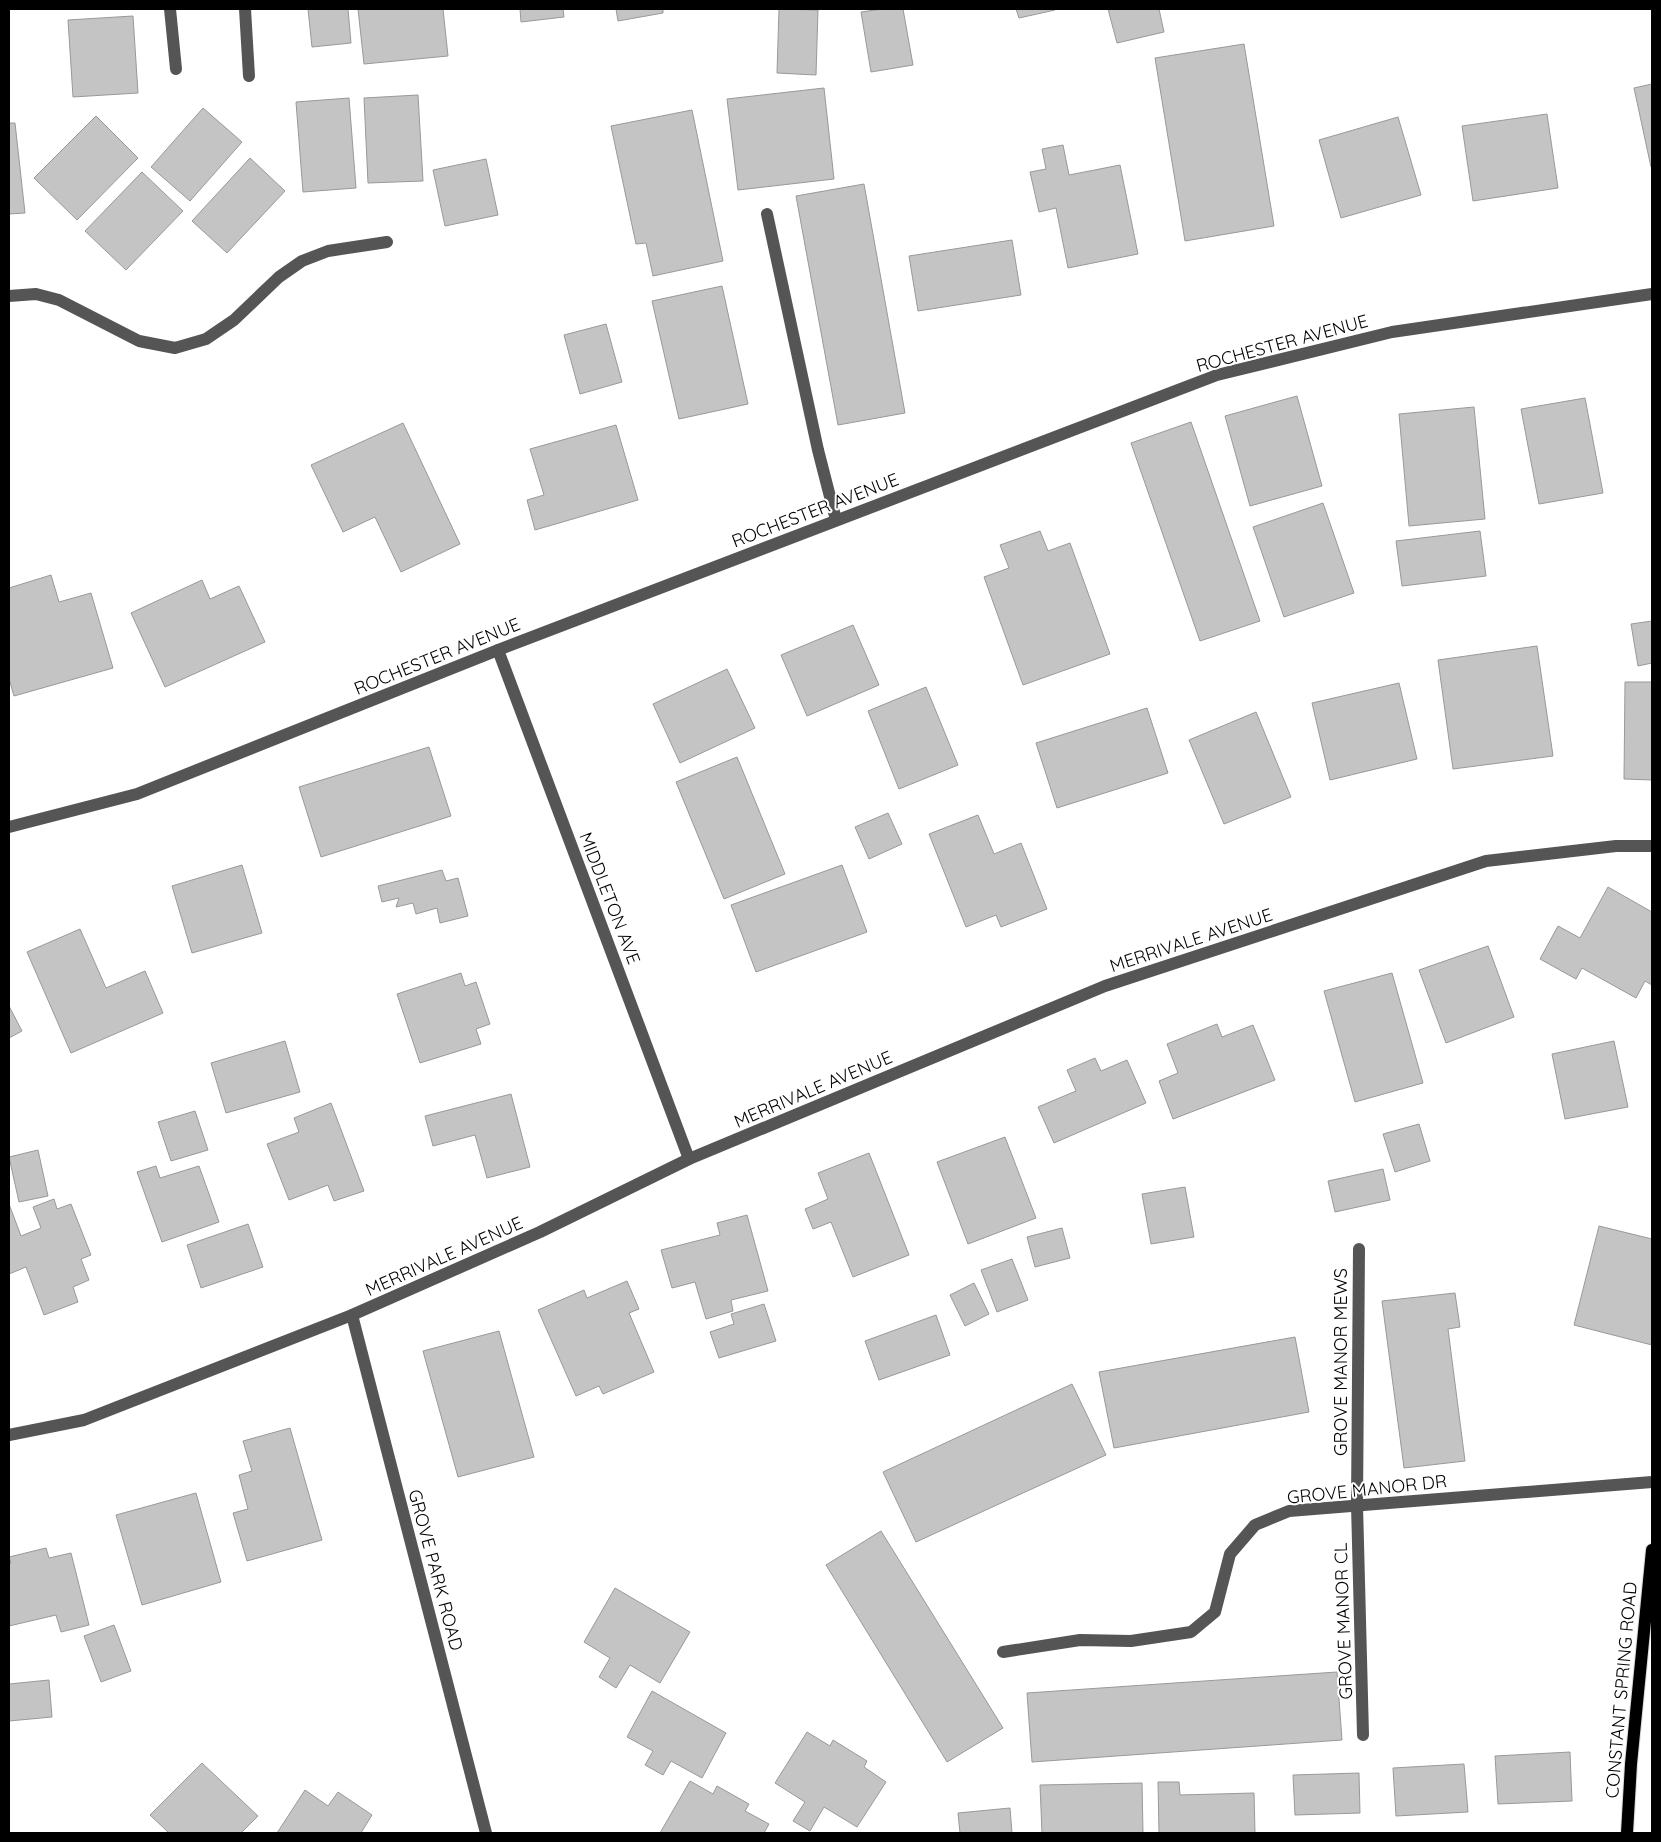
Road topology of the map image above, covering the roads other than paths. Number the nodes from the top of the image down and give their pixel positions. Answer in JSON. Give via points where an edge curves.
{"nodes":[{"id":1,"x":170,"y":9,"type":"edge"},
{"id":2,"x":245,"y":9,"type":"edge"},
{"id":3,"x":176,"y":69,"type":"dead end"},
{"id":4,"x":250,"y":76,"type":"dead end"},
{"id":5,"x":767,"y":214,"type":"dead end"},
{"id":6,"x":387,"y":242,"type":"dead end"},
{"id":7,"x":1652,"y":294,"type":"edge"},
{"id":8,"x":9,"y":296,"type":"edge"},
{"id":9,"x":836,"y":520,"type":"junction"},
{"id":10,"x":498,"y":650,"type":"junction"},
{"id":11,"x":9,"y":827,"type":"edge"},
{"id":12,"x":1652,"y":846,"type":"edge"},
{"id":13,"x":690,"y":1159,"type":"junction"},
{"id":14,"x":1359,"y":1249,"type":"dead end"},
{"id":15,"x":352,"y":1315,"type":"junction"},
{"id":16,"x":9,"y":1435,"type":"edge"},
{"id":17,"x":1652,"y":1482,"type":"edge"},
{"id":18,"x":1357,"y":1505,"type":"junction"},
{"id":19,"x":1652,"y":1550,"type":"edge"},
{"id":20,"x":1003,"y":1652,"type":"dead end"},
{"id":21,"x":1363,"y":1735,"type":"dead end"},
{"id":22,"x":486,"y":1833,"type":"edge"},
{"id":23,"x":1627,"y":1833,"type":"edge"}],
"edges":[{"from":1,"to":3,"type":"street"},
{"from":2,"to":4,"type":"street"},
{"from":5,"to":9,"type":"street"},
{"from":6,"to":8,"type":"street","via":[[328,251],[302,260],[234,320],[206,339],[175,348],[140,341],[59,300],[36,294]]},
{"from":7,"to":9,"type":"street","name":"ROCHESTER AVENUE","via":[[1392,332],[1217,375]]},
{"from":9,"to":10,"type":"street","name":"ROCHESTER AVENUE"},
{"from":10,"to":11,"type":"street","name":"ROCHESTER AVENUE","via":[[137,794]]},
{"from":10,"to":13,"type":"street","name":"MIDDLETON AVE"},
{"from":12,"to":13,"type":"street","name":"MERRIVALE AVENUE","via":[[1616,846],[1486,861],[1105,986]]},
{"from":13,"to":15,"type":"street","name":"MERRIVALE AVENUE","via":[[540,1232]]},
{"from":14,"to":18,"type":"street","name":"GROVE MANOR MEWS"},
{"from":15,"to":16,"type":"street","name":"MERRIVALE AVENUE","via":[[84,1420]]},
{"from":15,"to":22,"type":"street","name":"GROVE PARK ROAD"},
{"from":17,"to":18,"type":"street","name":"GROVE MANOR DR"},
{"from":18,"to":20,"type":"street","name":"GROVE MANOR DR","via":[[1289,1511],[1256,1526],[1230,1554],[1215,1612],[1192,1632],[1131,1641],[1080,1640]]},
{"from":18,"to":21,"type":"street","name":"GROVE MANOR CL"},
{"from":19,"to":23,"type":"main road","name":"CONSTANT SPRING ROAD","via":[[1632,1744]]}]}
